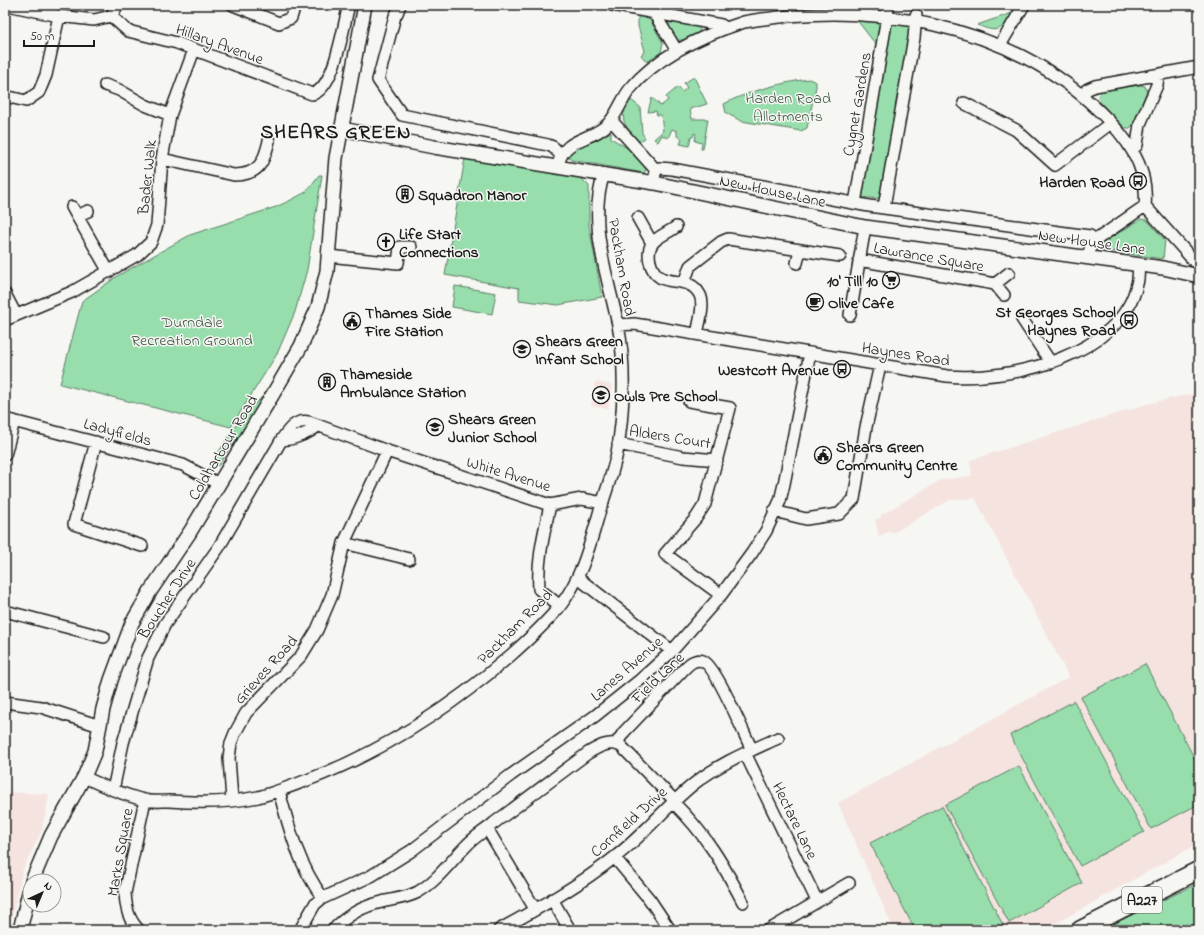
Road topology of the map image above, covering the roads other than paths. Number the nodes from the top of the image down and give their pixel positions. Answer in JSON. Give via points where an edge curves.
{"nodes":[{"id":1,"x":8,"y":5,"type":"edge"},
{"id":2,"x":118,"y":5,"type":"edge"},
{"id":3,"x":234,"y":5,"type":"edge"},
{"id":4,"x":295,"y":5,"type":"edge"},
{"id":5,"x":349,"y":5,"type":"edge"},
{"id":6,"x":365,"y":5,"type":"edge"},
{"id":7,"x":400,"y":5,"type":"edge"},
{"id":8,"x":612,"y":5,"type":"edge"},
{"id":9,"x":1024,"y":5,"type":"edge"},
{"id":10,"x":786,"y":9,"type":"edge"},
{"id":11,"x":888,"y":11,"type":"junction"},
{"id":12,"x":654,"y":13,"type":"junction"},
{"id":13,"x":916,"y":15,"type":"junction"},
{"id":14,"x":59,"y":16,"type":"junction"},
{"id":15,"x":111,"y":16,"type":"junction"},
{"id":16,"x":726,"y":28,"type":"junction"},
{"id":17,"x":342,"y":33,"type":"junction"},
{"id":18,"x":359,"y":36,"type":"junction"},
{"id":19,"x":1002,"y":42,"type":"junction"},
{"id":20,"x":194,"y":50,"type":"junction"},
{"id":21,"x":677,"y":51,"type":"junction"},
{"id":22,"x":1199,"y":67,"type":"edge"},
{"id":23,"x":1158,"y":75,"type":"junction"},
{"id":24,"x":105,"y":85,"type":"dead end"},
{"id":25,"x":1082,"y":94,"type":"junction"},
{"id":26,"x":5,"y":96,"type":"edge"},
{"id":27,"x":964,"y":103,"type":"dead end"},
{"id":28,"x":170,"y":115,"type":"junction"},
{"id":29,"x":611,"y":120,"type":"junction"},
{"id":30,"x":1111,"y":123,"type":"junction"},
{"id":31,"x":342,"y":129,"type":"junction"},
{"id":32,"x":269,"y":140,"type":"dead end"},
{"id":33,"x":1132,"y":149,"type":"junction"},
{"id":34,"x":162,"y":159,"type":"junction"},
{"id":35,"x":559,"y":160,"type":"junction"},
{"id":36,"x":604,"y":174,"type":"junction"},
{"id":37,"x":855,"y":203,"type":"junction"},
{"id":38,"x":1145,"y":206,"type":"junction"},
{"id":39,"x":884,"y":208,"type":"junction"},
{"id":40,"x":88,"y":210,"type":"dead end"},
{"id":41,"x":638,"y":218,"type":"dead end"},
{"id":42,"x":865,"y":227,"type":"junction"},
{"id":43,"x":676,"y":228,"type":"dead end"},
{"id":44,"x":1094,"y":240,"type":"junction"},
{"id":45,"x":652,"y":242,"type":"junction"},
{"id":46,"x":411,"y":247,"type":"dead end"},
{"id":47,"x":800,"y":250,"type":"junction"},
{"id":48,"x":328,"y":256,"type":"junction"},
{"id":49,"x":840,"y":256,"type":"dead end"},
{"id":50,"x":1088,"y":258,"type":"junction"},
{"id":51,"x":859,"y":260,"type":"junction"},
{"id":52,"x":1194,"y":261,"type":"dead end"},
{"id":53,"x":797,"y":263,"type":"dead end"},
{"id":54,"x":1139,"y":265,"type":"junction"},
{"id":55,"x":109,"y":272,"type":"junction"},
{"id":56,"x":1010,"y":272,"type":"dead end"},
{"id":57,"x":1199,"y":276,"type":"edge"},
{"id":58,"x":684,"y":283,"type":"junction"},
{"id":59,"x":995,"y":284,"type":"junction"},
{"id":60,"x":5,"y":294,"type":"edge"},
{"id":61,"x":1004,"y":295,"type":"dead end"},
{"id":62,"x":16,"y":315,"type":"junction"},
{"id":63,"x":850,"y":315,"type":"dead end"},
{"id":64,"x":1022,"y":319,"type":"dead end"},
{"id":65,"x":5,"y":320,"type":"edge"},
{"id":66,"x":618,"y":326,"type":"junction"},
{"id":67,"x":696,"y":334,"type":"junction"},
{"id":68,"x":810,"y":354,"type":"junction"},
{"id":69,"x":1051,"y":363,"type":"junction"},
{"id":70,"x":880,"y":365,"type":"junction"},
{"id":71,"x":689,"y":401,"type":"dead end"},
{"id":72,"x":9,"y":420,"type":"edge"},
{"id":73,"x":318,"y":425,"type":"joint"},
{"id":74,"x":96,"y":442,"type":"junction"},
{"id":75,"x":618,"y":444,"type":"junction"},
{"id":76,"x":387,"y":451,"type":"junction"},
{"id":77,"x":5,"y":454,"type":"edge"},
{"id":78,"x":717,"y":460,"type":"junction"},
{"id":79,"x":218,"y":484,"type":"junction"},
{"id":80,"x":603,"y":503,"type":"junction"},
{"id":81,"x":550,"y":505,"type":"junction"},
{"id":82,"x":774,"y":511,"type":"junction"},
{"id":83,"x":344,"y":543,"type":"junction"},
{"id":84,"x":142,"y":546,"type":"dead end"},
{"id":85,"x":409,"y":559,"type":"dead end"},
{"id":86,"x":578,"y":578,"type":"junction"},
{"id":87,"x":721,"y":595,"type":"junction"},
{"id":88,"x":560,"y":606,"type":"junction"},
{"id":89,"x":5,"y":611,"type":"edge"},
{"id":90,"x":104,"y":637,"type":"dead end"},
{"id":91,"x":672,"y":651,"type":"junction"},
{"id":92,"x":5,"y":702,"type":"edge"},
{"id":93,"x":100,"y":726,"type":"junction"},
{"id":94,"x":778,"y":738,"type":"dead end"},
{"id":95,"x":616,"y":744,"type":"junction"},
{"id":96,"x":748,"y":752,"type":"junction"},
{"id":97,"x":84,"y":777,"type":"junction"},
{"id":98,"x":113,"y":790,"type":"junction"},
{"id":99,"x":279,"y":791,"type":"junction"},
{"id":100,"x":145,"y":800,"type":"junction"},
{"id":101,"x":232,"y":800,"type":"junction"},
{"id":102,"x":674,"y":802,"type":"junction"},
{"id":103,"x":488,"y":830,"type":"junction"},
{"id":104,"x":615,"y":858,"type":"junction"},
{"id":105,"x":1199,"y":870,"type":"edge"},
{"id":106,"x":35,"y":873,"type":"edge"},
{"id":107,"x":849,"y":883,"type":"dead end"},
{"id":108,"x":323,"y":898,"type":"junction"},
{"id":109,"x":552,"y":899,"type":"junction"},
{"id":110,"x":817,"y":901,"type":"junction"},
{"id":111,"x":743,"y":902,"type":"dead end"},
{"id":112,"x":535,"y":909,"type":"junction"},
{"id":113,"x":24,"y":913,"type":"edge"},
{"id":114,"x":20,"y":930,"type":"edge"},
{"id":115,"x":139,"y":930,"type":"edge"},
{"id":116,"x":300,"y":930,"type":"edge"},
{"id":117,"x":333,"y":930,"type":"edge"},
{"id":118,"x":500,"y":930,"type":"edge"},
{"id":119,"x":570,"y":930,"type":"edge"},
{"id":120,"x":670,"y":930,"type":"edge"},
{"id":121,"x":769,"y":930,"type":"edge"},
{"id":122,"x":1080,"y":930,"type":"edge"}],
"edges":[{"from":1,"to":14,"type":"street"},
{"from":2,"to":15,"type":"street"},
{"from":3,"to":4,"type":"street","via":[[280,23],[291,18]]},
{"from":5,"to":17,"type":"street"},
{"from":6,"to":18,"type":"street","name":"Coldharbour Road"},
{"from":7,"to":35,"type":"street","name":"New House Lane","via":[[378,80],[402,115],[548,145],[555,148]]},
{"from":8,"to":12,"type":"street"},
{"from":9,"to":19,"type":"street"},
{"from":10,"to":11,"type":"street","via":[[842,8]]},
{"from":10,"to":16,"type":"street"},
{"from":11,"to":13,"type":"street"},
{"from":11,"to":37,"type":"street","name":"Cygnet Gardens"},
{"from":12,"to":16,"type":"street","via":[[723,25]]},
{"from":12,"to":21,"type":"street"},
{"from":13,"to":19,"type":"street"},
{"from":13,"to":39,"type":"street"},
{"from":14,"to":15,"type":"street","via":[[94,20]]},
{"from":14,"to":26,"type":"street","via":[[46,75],[39,92],[26,101]]},
{"from":15,"to":20,"type":"street","name":"Hillary Avenue","via":[[128,31]]},
{"from":16,"to":21,"type":"street"},
{"from":17,"to":18,"type":"street"},
{"from":17,"to":20,"type":"street","name":"Hillary Avenue","via":[[330,78],[320,91],[310,94]]},
{"from":18,"to":31,"type":"street","name":"Coldharbour Road"},
{"from":19,"to":25,"type":"street","via":[[1043,66]]},
{"from":20,"to":28,"type":"street","name":"Bader Walk"},
{"from":21,"to":29,"type":"street","via":[[639,79],[621,101]]},
{"from":22,"to":23,"type":"street"},
{"from":23,"to":25,"type":"street","via":[[1095,86]]},
{"from":23,"to":33,"type":"street","via":[[1156,88],[1140,124],[1137,145]]},
{"from":24,"to":28,"type":"street"},
{"from":25,"to":30,"type":"street"},
{"from":27,"to":30,"type":"street","via":[[1016,130],[1055,165]]},
{"from":28,"to":34,"type":"street","name":"Bader Walk"},
{"from":29,"to":35,"type":"street","via":[[602,129],[567,148]]},
{"from":29,"to":37,"type":"street","name":"New House Lane","via":[[655,172],[661,167]]},
{"from":30,"to":33,"type":"street"},
{"from":31,"to":35,"type":"street","name":"New House Lane","via":[[434,147]]},
{"from":31,"to":48,"type":"street","name":"Coldharbour Road","via":[[336,158]]},
{"from":32,"to":34,"type":"street","via":[[260,166],[244,175]]},
{"from":33,"to":38,"type":"street","via":[[1144,175]]},
{"from":34,"to":55,"type":"street","name":"Bader Walk","via":[[157,226],[151,242],[137,255]]},
{"from":35,"to":36,"type":"street","name":"New House Lane"},
{"from":36,"to":42,"type":"street","name":"New House Lane"},
{"from":36,"to":66,"type":"street","name":"Packham Road","via":[[598,203],[598,227]]},
{"from":37,"to":39,"type":"street","name":"New House Lane"},
{"from":38,"to":44,"type":"street"},
{"from":38,"to":52,"type":"street","name":"New House Lane"},
{"from":39,"to":44,"type":"street","name":"New House Lane","via":[[1074,234],[1091,237]]},
{"from":40,"to":55,"type":"street","via":[[75,212]]},
{"from":41,"to":45,"type":"street"},
{"from":42,"to":50,"type":"street","name":"New House Lane"},
{"from":42,"to":51,"type":"street","name":"Lawrance Square"},
{"from":43,"to":45,"type":"street"},
{"from":44,"to":50,"type":"street"},
{"from":45,"to":58,"type":"street","via":[[649,256],[655,275]]},
{"from":46,"to":48,"type":"street","via":[[400,247],[398,263]]},
{"from":47,"to":49,"type":"street"},
{"from":47,"to":53,"type":"street"},
{"from":47,"to":58,"type":"street","via":[[728,238],[690,266]]},
{"from":48,"to":79,"type":"street","name":"Coldharbour Road","via":[[323,290],[301,346]]},
{"from":50,"to":54,"type":"street","name":"New House Lane"},
{"from":51,"to":59,"type":"street","name":"Lawrance Square"},
{"from":51,"to":63,"type":"street","name":"Lawrance Square"},
{"from":54,"to":57,"type":"street","name":"New House Lane"},
{"from":54,"to":69,"type":"street","name":"Haynes Road","via":[[1133,295],[1127,308],[1114,324],[1085,346]]},
{"from":55,"to":62,"type":"street","via":[[72,292]]},
{"from":56,"to":59,"type":"street","name":"Lawrance Square"},
{"from":58,"to":67,"type":"street","via":[[693,287],[701,299]]},
{"from":59,"to":61,"type":"street","name":"Lawrance Square"},
{"from":60,"to":62,"type":"street"},
{"from":62,"to":65,"type":"street"},
{"from":64,"to":69,"type":"street"},
{"from":66,"to":67,"type":"street","name":"Haynes Road","via":[[637,324]]},
{"from":66,"to":75,"type":"street","name":"Packham Road","via":[[622,354]]},
{"from":67,"to":68,"type":"street","name":"Haynes Road"},
{"from":68,"to":70,"type":"street","name":"Haynes Road"},
{"from":68,"to":82,"type":"street","name":"Lanes Avenue","via":[[787,475],[780,501]]},
{"from":69,"to":70,"type":"street","name":"Haynes Road","via":[[1009,374],[979,378],[947,376]]},
{"from":70,"to":82,"type":"street","via":[[854,498],[838,514],[806,519]]},
{"from":71,"to":78,"type":"street","via":[[730,408]]},
{"from":72,"to":74,"type":"street","name":"Ladyfields"},
{"from":72,"to":77,"type":"street"},
{"from":73,"to":76,"type":"street","name":"White Avenue"},
{"from":73,"to":98,"type":"street","name":"Boucher Drive","via":[[314,430],[288,440],[282,439],[219,546],[165,624],[148,658],[123,743]]},
{"from":74,"to":79,"type":"street","name":"Ladyfields","via":[[183,465]]},
{"from":74,"to":84,"type":"street","via":[[74,524]]},
{"from":75,"to":78,"type":"street","name":"Alders Court"},
{"from":75,"to":80,"type":"street","name":"Packham Road"},
{"from":76,"to":81,"type":"street","name":"White Avenue"},
{"from":76,"to":83,"type":"street","name":"Grieves Road"},
{"from":78,"to":87,"type":"street","via":[[705,504],[665,554]]},
{"from":79,"to":93,"type":"street","name":"Coldharbour Road","via":[[132,623],[115,667]]},
{"from":80,"to":81,"type":"street","name":"White Avenue","via":[[582,500]]},
{"from":80,"to":86,"type":"street","name":"Packham Road"},
{"from":81,"to":88,"type":"street","via":[[541,547],[539,589]]},
{"from":82,"to":87,"type":"street","name":"Lanes Avenue","via":[[766,531]]},
{"from":83,"to":85,"type":"street"},
{"from":83,"to":101,"type":"street","name":"Grieves Road","via":[[330,601],[311,640],[292,667],[246,713],[231,742],[229,758]]},
{"from":86,"to":88,"type":"street","name":"Packham Road"},
{"from":86,"to":91,"type":"street"},
{"from":87,"to":91,"type":"street","name":"Lanes Avenue"},
{"from":88,"to":99,"type":"street","name":"Packham Road","via":[[482,680],[404,734],[343,767]]},
{"from":89,"to":90,"type":"street"},
{"from":91,"to":108,"type":"street","name":"Lanes Avenue","via":[[595,716],[411,851],[371,876]]},
{"from":92,"to":93,"type":"street","via":[[41,707]]},
{"from":93,"to":97,"type":"street","name":"Coldharbour Road","via":[[95,751]]},
{"from":94,"to":96,"type":"street","name":"Cornfield Drive"},
{"from":95,"to":96,"type":"street","name":"Field Lane","via":[[624,732],[684,669],[699,660],[705,662],[715,673]]},
{"from":95,"to":102,"type":"street","via":[[624,748]]},
{"from":95,"to":103,"type":"street","via":[[600,746],[588,753]]},
{"from":96,"to":102,"type":"street","name":"Cornfield Drive","via":[[707,775]]},
{"from":96,"to":110,"type":"street","name":"Hectare Lane"},
{"from":97,"to":98,"type":"street","name":"Packham Road"},
{"from":97,"to":106,"type":"street","name":"Coldharbour Road","via":[[51,836]]},
{"from":98,"to":100,"type":"street","name":"Packham Road"},
{"from":99,"to":101,"type":"street","name":"Packham Road"},
{"from":99,"to":108,"type":"street","via":[[289,829],[302,863],[312,884]]},
{"from":100,"to":101,"type":"street","name":"Packham Road","via":[[199,803]]},
{"from":100,"to":115,"type":"street","name":"Marks Square","via":[[125,893],[126,908]]},
{"from":102,"to":104,"type":"street","name":"Cornfield Drive"},
{"from":102,"to":111,"type":"street","via":[[697,826],[718,855]]},
{"from":103,"to":112,"type":"street"},
{"from":103,"to":117,"type":"street","via":[[470,842],[441,874],[417,893],[361,909]]},
{"from":104,"to":109,"type":"street","name":"Cornfield Drive"},
{"from":104,"to":120,"type":"street","via":[[650,900]]},
{"from":105,"to":122,"type":"main road","number":"A227"},
{"from":107,"to":110,"type":"street"},
{"from":108,"to":116,"type":"street","via":[[315,904]]},
{"from":109,"to":112,"type":"street","name":"Cornfield Drive"},
{"from":109,"to":119,"type":"street"},
{"from":110,"to":121,"type":"street"},
{"from":112,"to":118,"type":"street","name":"Cornfield Drive"},
{"from":113,"to":114,"type":"street"}]}
